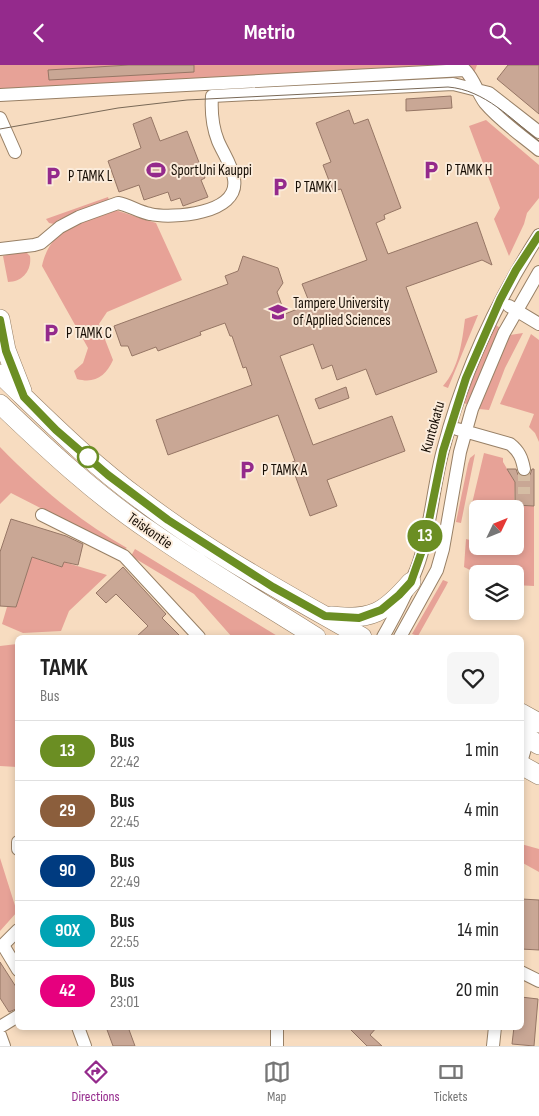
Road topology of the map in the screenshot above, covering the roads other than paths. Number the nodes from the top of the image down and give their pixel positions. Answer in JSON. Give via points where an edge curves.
{"nodes":[{"id":1,"x":467,"y":67,"type":"edge"},
{"id":2,"x":476,"y":90,"type":"junction"},
{"id":3,"x":0,"y":95,"type":"edge"},
{"id":4,"x":0,"y":118,"type":"edge"},
{"id":5,"x":539,"y":133,"type":"edge"},
{"id":6,"x":539,"y":150,"type":"edge"},
{"id":7,"x":15,"y":152,"type":"dead end"},
{"id":8,"x":539,"y":235,"type":"edge"},
{"id":9,"x":0,"y":249,"type":"edge"},
{"id":10,"x":539,"y":272,"type":"edge"},
{"id":11,"x":500,"y":300,"type":"junction"},
{"id":12,"x":516,"y":310,"type":"junction"},
{"id":13,"x":0,"y":319,"type":"edge"},
{"id":14,"x":539,"y":324,"type":"edge"},
{"id":15,"x":3,"y":355,"type":"edge"},
{"id":16,"x":0,"y":374,"type":"edge"},
{"id":17,"x":24,"y":397,"type":"junction"},
{"id":18,"x":3,"y":410,"type":"edge"},
{"id":19,"x":450,"y":427,"type":"junction"},
{"id":20,"x":465,"y":431,"type":"junction"},
{"id":21,"x":524,"y":469,"type":"tunnel mouth"},
{"id":22,"x":42,"y":515,"type":"dead end"},
{"id":23,"x":411,"y":582,"type":"junction"},
{"id":24,"x":325,"y":616,"type":"junction"},
{"id":25,"x":197,"y":635,"type":"edge"},
{"id":26,"x":313,"y":635,"type":"edge"},
{"id":27,"x":358,"y":635,"type":"edge"},
{"id":28,"x":384,"y":635,"type":"edge"},
{"id":29,"x":401,"y":635,"type":"edge"},
{"id":30,"x":530,"y":729,"type":"edge"},
{"id":31,"x":524,"y":752,"type":"edge"},
{"id":32,"x":524,"y":766,"type":"edge"},
{"id":33,"x":539,"y":775,"type":"edge"},
{"id":34,"x":15,"y":933,"type":"edge"},
{"id":35,"x":2,"y":947,"type":"edge"},
{"id":36,"x":15,"y":966,"type":"edge"},
{"id":37,"x":524,"y":974,"type":"edge"},
{"id":38,"x":539,"y":981,"type":"edge"},
{"id":39,"x":15,"y":1018,"type":"edge"},
{"id":40,"x":0,"y":1027,"type":"edge"},
{"id":41,"x":79,"y":1030,"type":"edge"},
{"id":42,"x":276,"y":1030,"type":"edge"},
{"id":43,"x":495,"y":1030,"type":"edge"},
{"id":44,"x":0,"y":1035,"type":"edge"},
{"id":45,"x":4,"y":1046,"type":"edge"},
{"id":46,"x":85,"y":1046,"type":"edge"},
{"id":47,"x":278,"y":1046,"type":"edge"},
{"id":48,"x":493,"y":1046,"type":"edge"}],
"edges":[{"from":1,"to":2,"type":"street"},
{"from":1,"to":3,"type":"street"},
{"from":2,"to":5,"type":"street","via":[[489,93]]},
{"from":2,"to":6,"type":"street","via":[[494,113]]},
{"from":2,"to":9,"type":"street","via":[[446,83],[212,96],[214,129],[235,180],[233,190],[223,203],[188,215],[161,216],[118,203],[79,217],[41,243]]},
{"from":4,"to":7,"type":"street"},
{"from":8,"to":11,"type":"street","name":"Kuntokatu"},
{"from":10,"to":12,"type":"street"},
{"from":11,"to":12,"type":"street"},
{"from":11,"to":19,"type":"street","name":"Kuntokatu","via":[[475,354]]},
{"from":12,"to":14,"type":"street"},
{"from":12,"to":20,"type":"street","via":[[494,355]]},
{"from":13,"to":15,"type":"highway"},
{"from":15,"to":17,"type":"highway"},
{"from":16,"to":17,"type":"highway","name":"Teiskontie"},
{"from":17,"to":24,"type":"highway","name":"Teiskontie","via":[[56,430],[140,500],[211,549]]},
{"from":18,"to":26,"type":"highway","name":"Teiskontie","via":[[127,515]]},
{"from":19,"to":20,"type":"street"},
{"from":19,"to":23,"type":"street","name":"Kuntokatu","via":[[424,545]]},
{"from":20,"to":21,"type":"street","via":[[510,444],[522,459]]},
{"from":20,"to":29,"type":"street","via":[[437,570]]},
{"from":22,"to":25,"type":"street","via":[[124,556]]},
{"from":23,"to":24,"type":"highway","via":[[390,604],[372,615],[359,618]]},
{"from":23,"to":28,"type":"street","name":"Kuntokatu"},
{"from":24,"to":27,"type":"highway","name":"Teiskontie"},
{"from":30,"to":31,"type":"street"},
{"from":32,"to":33,"type":"highway"},
{"from":34,"to":35,"type":"street"},
{"from":35,"to":36,"type":"street"},
{"from":37,"to":38,"type":"street"},
{"from":39,"to":40,"type":"street"},
{"from":41,"to":46,"type":"street"},
{"from":42,"to":47,"type":"street"},
{"from":43,"to":48,"type":"street"},
{"from":44,"to":45,"type":"street"}]}
